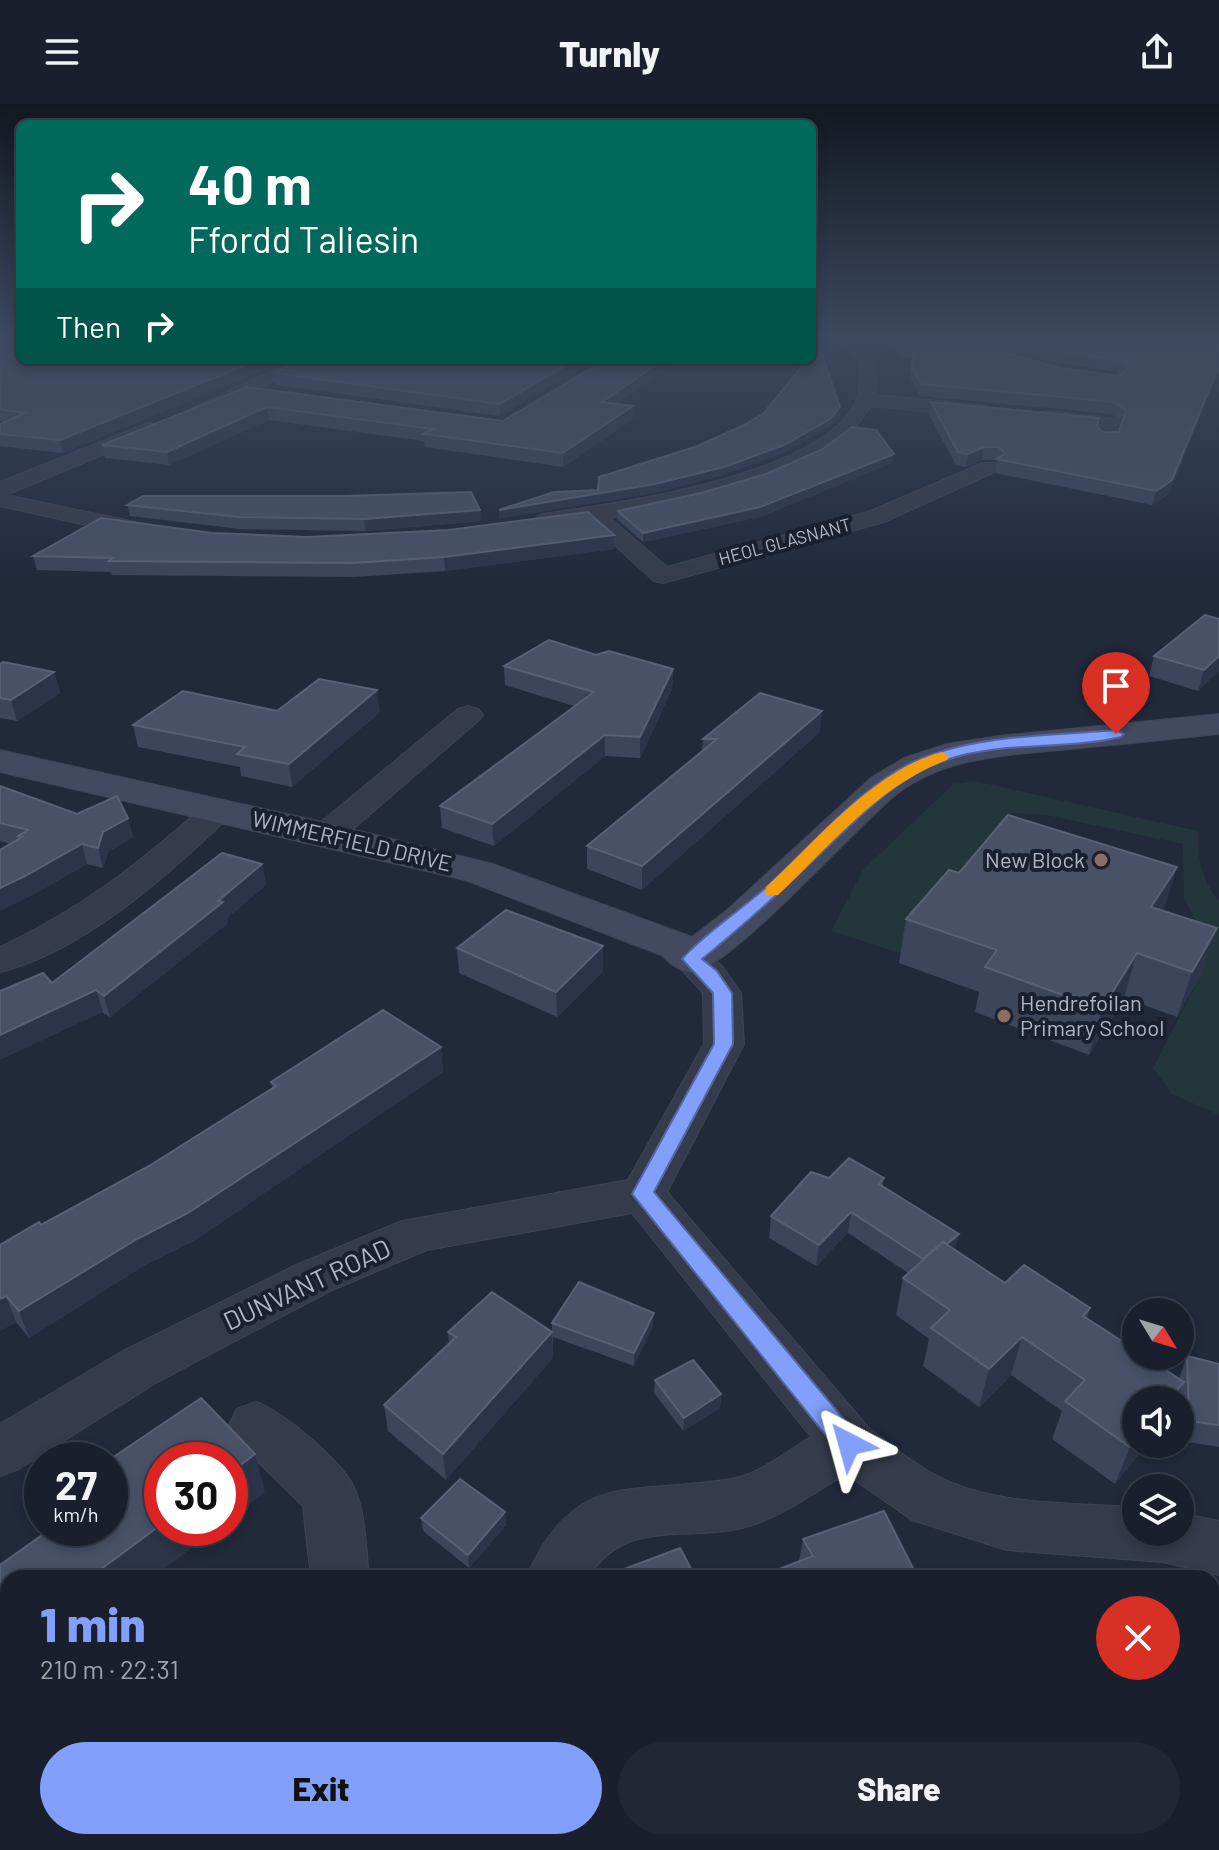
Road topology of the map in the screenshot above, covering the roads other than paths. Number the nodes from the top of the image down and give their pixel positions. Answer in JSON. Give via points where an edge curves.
{"nodes":[{"id":1,"x":166,"y":421,"type":"edge"},
{"id":2,"x":848,"y":421,"type":"edge"},
{"id":3,"x":1094,"y":421,"type":"edge"},
{"id":4,"x":1107,"y":438,"type":"edge"},
{"id":5,"x":990,"y":467,"type":"edge"},
{"id":6,"x":0,"y":490,"type":"edge"},
{"id":7,"x":0,"y":500,"type":"edge"},
{"id":8,"x":593,"y":514,"type":"junction"},
{"id":9,"x":518,"y":524,"type":"edge"},
{"id":10,"x":174,"y":533,"type":"edge"},
{"id":11,"x":468,"y":715,"type":"dead end"},
{"id":12,"x":1219,"y":724,"type":"edge"},
{"id":13,"x":0,"y":761,"type":"edge"},
{"id":14,"x":218,"y":810,"type":"junction"},
{"id":15,"x":327,"y":834,"type":"junction"},
{"id":16,"x":691,"y":959,"type":"junction"},
{"id":17,"x":0,"y":961,"type":"edge"},
{"id":18,"x":643,"y":1194,"type":"junction"},
{"id":19,"x":256,"y":1425,"type":"dead end"},
{"id":20,"x":849,"y":1444,"type":"junction"},
{"id":21,"x":0,"y":1452,"type":"edge"},
{"id":22,"x":1219,"y":1548,"type":"edge"},
{"id":23,"x":339,"y":1570,"type":"edge"},
{"id":24,"x":560,"y":1570,"type":"edge"}],
"edges":[{"from":1,"to":6,"type":"street"},
{"from":2,"to":8,"type":"street","via":[[835,436],[790,463],[736,483]]},
{"from":3,"to":4,"type":"street","via":[[1111,423]]},
{"from":5,"to":8,"type":"street","name":"HEOL GLASNANT","via":[[876,517],[663,576]]},
{"from":7,"to":10,"type":"street"},
{"from":8,"to":9,"type":"street"},
{"from":11,"to":15,"type":"street"},
{"from":12,"to":16,"type":"street","via":[[999,746],[917,766],[885,785],[741,920]]},
{"from":13,"to":14,"type":"street","name":"WIMMERFIELD DRIVE"},
{"from":14,"to":15,"type":"street","name":"WIMMERFIELD DRIVE"},
{"from":14,"to":17,"type":"street","via":[[161,864],[98,911]]},
{"from":15,"to":16,"type":"street","name":"WIMMERFIELD DRIVE","via":[[479,872],[676,946]]},
{"from":16,"to":18,"type":"street","via":[[722,993],[724,1044]]},
{"from":18,"to":20,"type":"street"},
{"from":18,"to":21,"type":"street","name":"DUNVANT ROAD","via":[[419,1234],[313,1278],[141,1366]]},
{"from":19,"to":23,"type":"street","via":[[330,1495]]},
{"from":20,"to":22,"type":"street","via":[[932,1502],[1007,1524],[1163,1536]]},
{"from":20,"to":24,"type":"street","via":[[746,1502],[619,1514],[578,1542]]}]}
